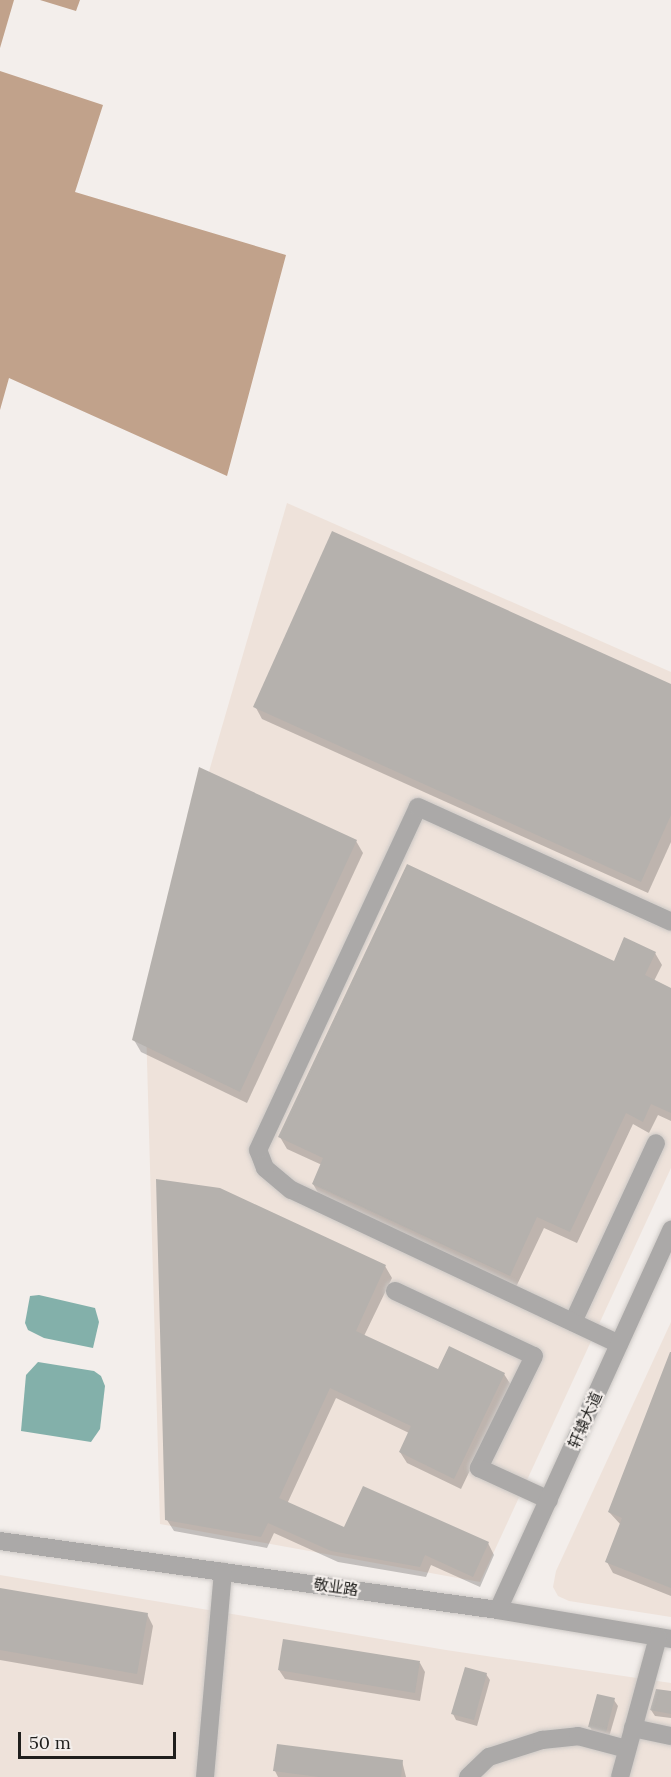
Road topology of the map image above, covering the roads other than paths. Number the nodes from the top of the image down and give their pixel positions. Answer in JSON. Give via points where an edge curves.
{"nodes":[{"id":1,"x":671,"y":922,"type":"edge"},
{"id":2,"x":656,"y":1143,"type":"dead end"},
{"id":3,"x":671,"y":1230,"type":"edge"},
{"id":4,"x":395,"y":1291,"type":"dead end"},
{"id":5,"x":573,"y":1322,"type":"junction"},
{"id":6,"x":619,"y":1344,"type":"junction"},
{"id":7,"x":549,"y":1500,"type":"junction"},
{"id":8,"x":0,"y":1541,"type":"edge"},
{"id":9,"x":223,"y":1572,"type":"junction"},
{"id":10,"x":498,"y":1610,"type":"junction"},
{"id":11,"x":664,"y":1638,"type":"edge"},
{"id":12,"x":633,"y":1728,"type":"junction"},
{"id":13,"x":671,"y":1736,"type":"edge"},
{"id":14,"x":627,"y":1749,"type":"junction"},
{"id":15,"x":205,"y":1777,"type":"edge"},
{"id":16,"x":468,"y":1777,"type":"edge"},
{"id":17,"x":620,"y":1777,"type":"edge"}],
"edges":[{"from":1,"to":5,"type":"street","via":[[418,807],[258,1150],[265,1168],[291,1190]]},
{"from":2,"to":5,"type":"street"},
{"from":3,"to":6,"type":"street","name":"轩辕大道"},
{"from":4,"to":7,"type":"street","via":[[534,1356],[479,1468]]},
{"from":5,"to":6,"type":"street"},
{"from":6,"to":7,"type":"street","name":"轩辕大道"},
{"from":7,"to":10,"type":"street","name":"轩辕大道"},
{"from":8,"to":9,"type":"street","name":"敬业路"},
{"from":9,"to":10,"type":"street","name":"敬业路"},
{"from":9,"to":15,"type":"street"},
{"from":10,"to":11,"type":"street","name":"敬业路"},
{"from":11,"to":12,"type":"street"},
{"from":12,"to":13,"type":"street"},
{"from":12,"to":14,"type":"street"},
{"from":14,"to":16,"type":"street","via":[[578,1736],[542,1740],[489,1757]]},
{"from":14,"to":17,"type":"street"}]}
